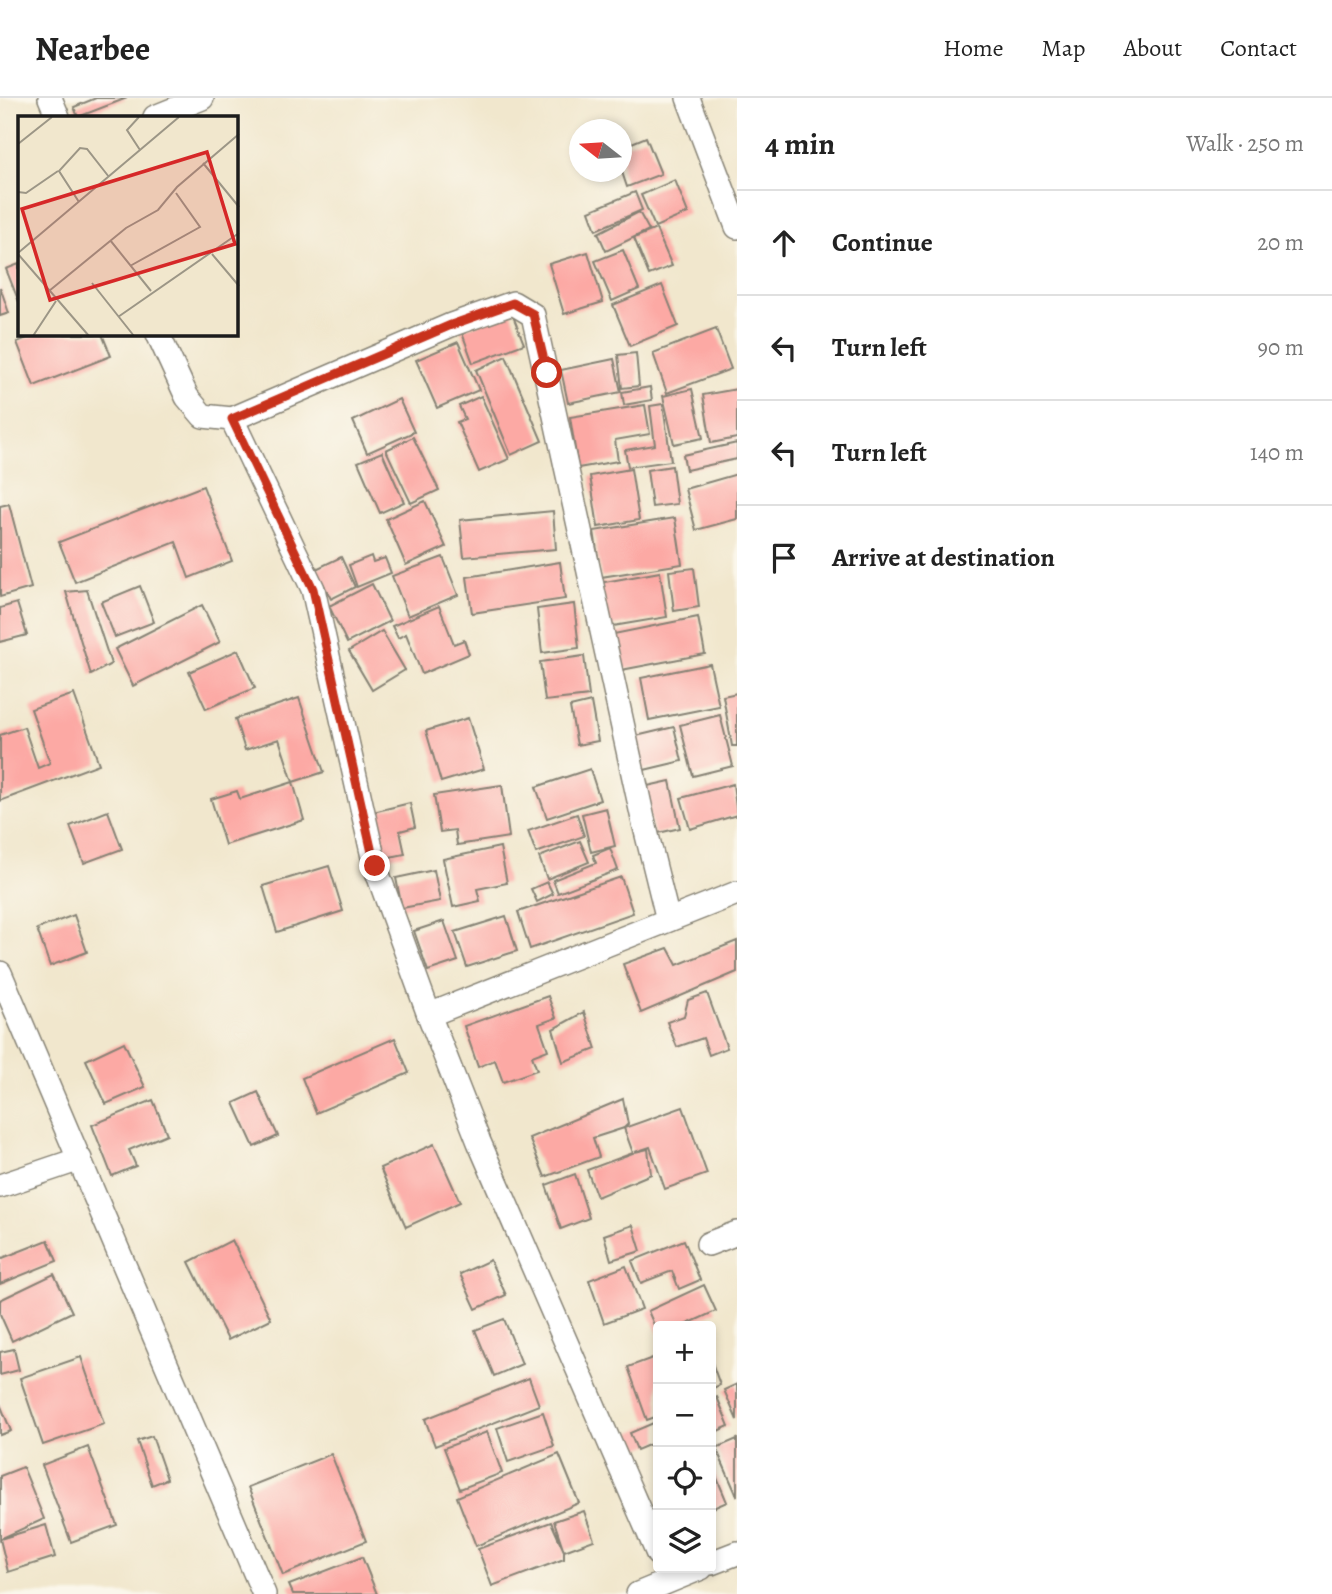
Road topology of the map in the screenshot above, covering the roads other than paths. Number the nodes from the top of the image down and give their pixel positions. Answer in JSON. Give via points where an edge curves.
{"nodes":[{"id":1,"x":50,"y":98,"type":"edge"},
{"id":2,"x":202,"y":98,"type":"edge"},
{"id":3,"x":688,"y":98,"type":"edge"},
{"id":4,"x":58,"y":116,"type":"edge"},
{"id":5,"x":157,"y":116,"type":"edge"},
{"id":6,"x":737,"y":227,"type":"edge"},
{"id":7,"x":159,"y":336,"type":"edge"},
{"id":8,"x":232,"y":419,"type":"junction"},
{"id":9,"x":737,"y":893,"type":"edge"},
{"id":10,"x":668,"y":920,"type":"junction"},
{"id":11,"x":0,"y":973,"type":"edge"},
{"id":12,"x":429,"y":1015,"type":"junction"},
{"id":13,"x":80,"y":1159,"type":"junction"},
{"id":14,"x":0,"y":1186,"type":"edge"},
{"id":15,"x":737,"y":1233,"type":"edge"},
{"id":16,"x":708,"y":1244,"type":"dead end"},
{"id":17,"x":653,"y":1542,"type":"edge"},
{"id":18,"x":737,"y":1552,"type":"edge"},
{"id":19,"x":716,"y":1561,"type":"edge"},
{"id":20,"x":667,"y":1574,"type":"edge"},
{"id":21,"x":264,"y":1594,"type":"edge"},
{"id":22,"x":638,"y":1594,"type":"edge"}],
"edges":[{"from":1,"to":4,"type":"street"},
{"from":2,"to":5,"type":"street"},
{"from":3,"to":6,"type":"street"},
{"from":7,"to":8,"type":"street","via":[[187,397],[204,416]]},
{"from":8,"to":10,"type":"street","via":[[513,303],[533,314]]},
{"from":8,"to":12,"type":"street","via":[[313,589],[375,866]]},
{"from":9,"to":10,"type":"street"},
{"from":10,"to":12,"type":"street"},
{"from":11,"to":13,"type":"street"},
{"from":12,"to":17,"type":"street","via":[[479,1142]]},
{"from":13,"to":14,"type":"street"},
{"from":13,"to":21,"type":"street"},
{"from":15,"to":16,"type":"street"},
{"from":18,"to":19,"type":"street"},
{"from":20,"to":22,"type":"street"}]}
